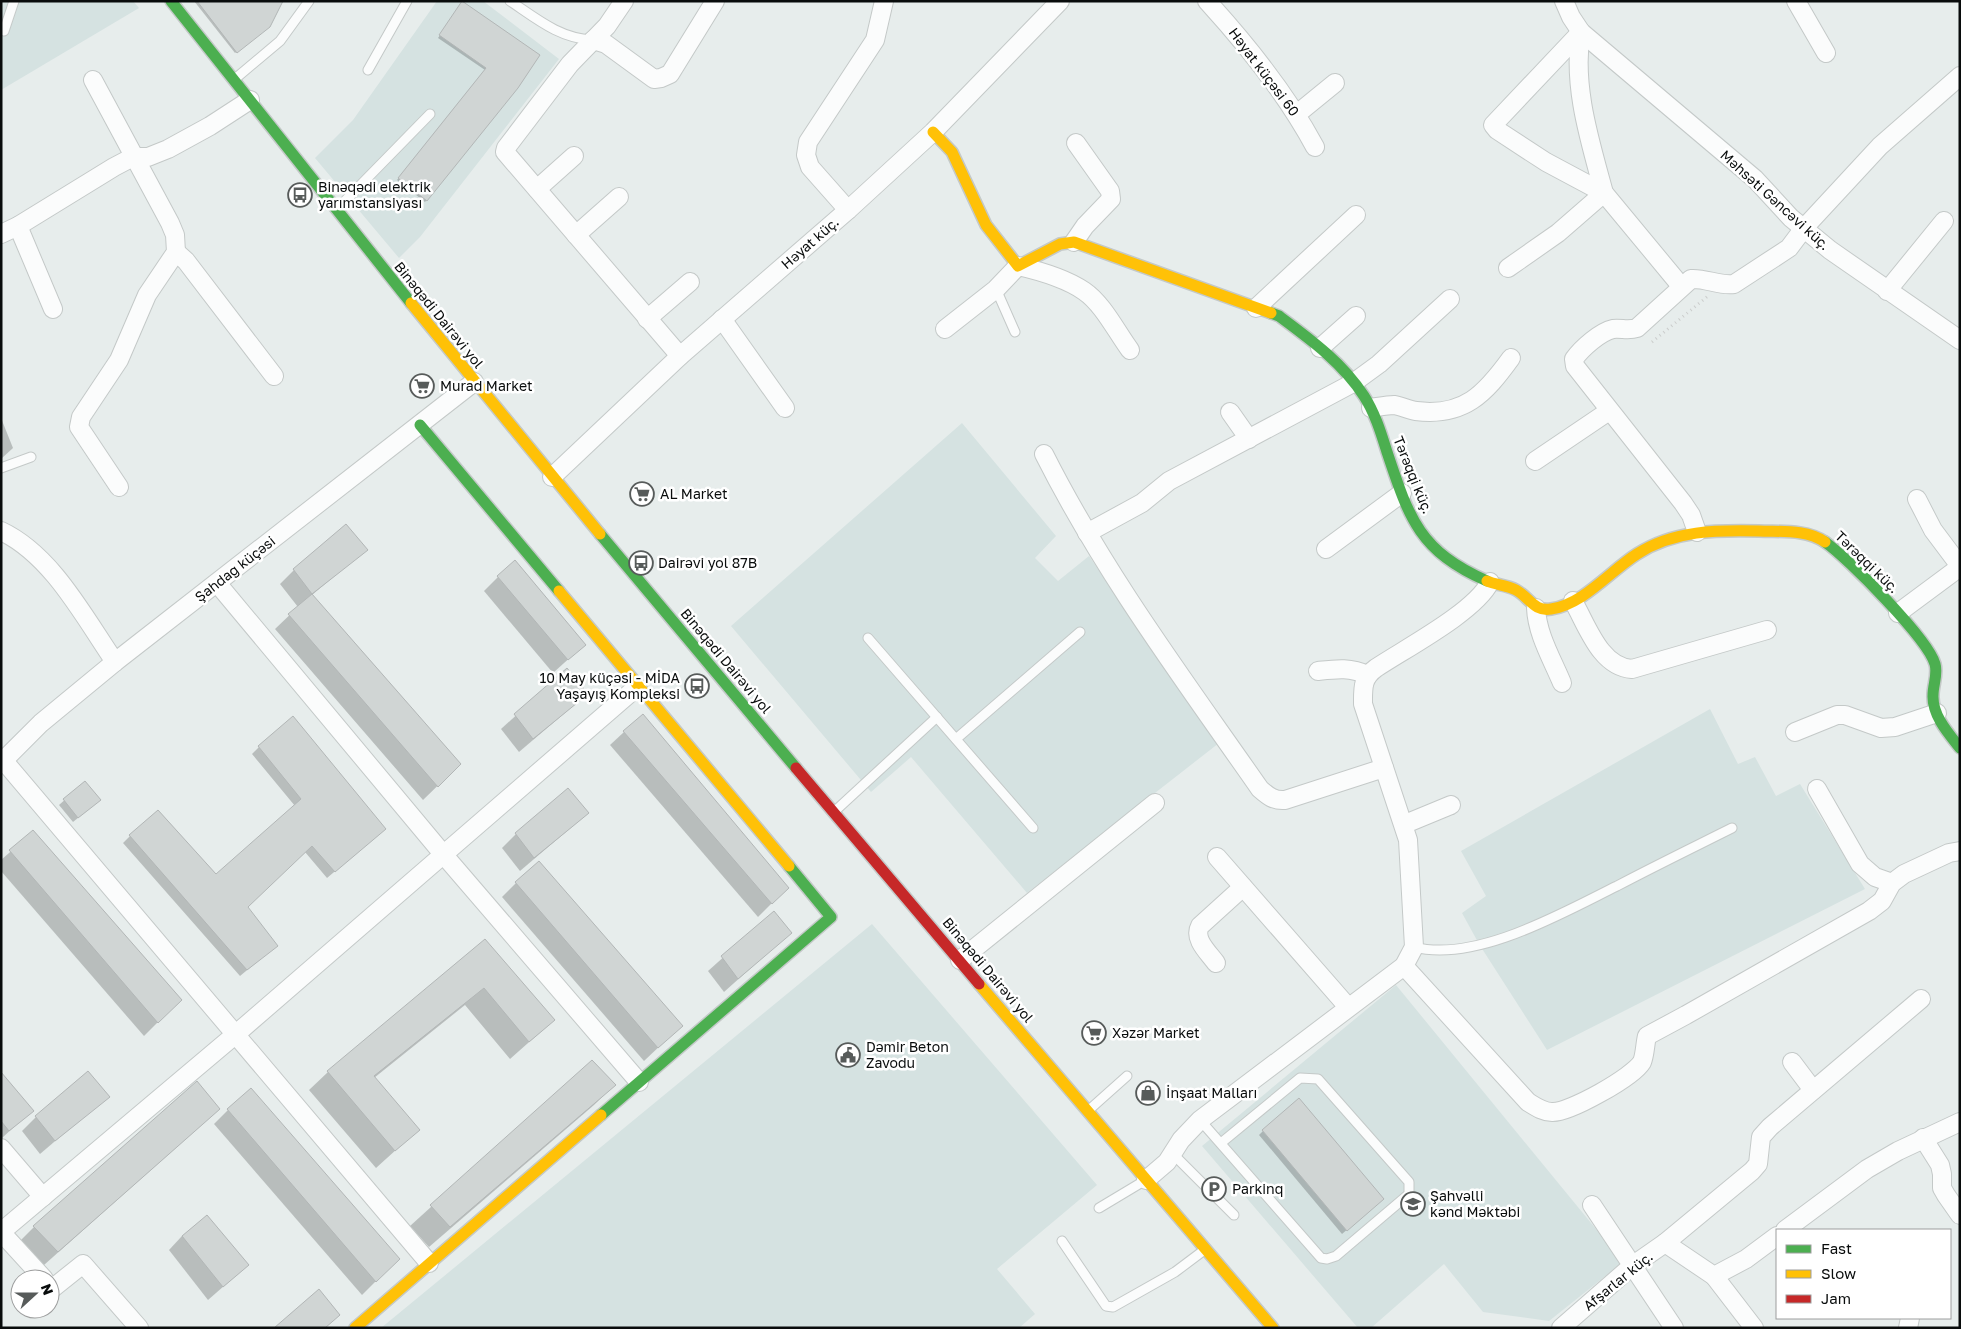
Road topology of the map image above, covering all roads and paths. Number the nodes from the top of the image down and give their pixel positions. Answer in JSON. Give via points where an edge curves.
{"nodes":[{"id":1,"x":14,"y":1,"type":"edge"},
{"id":2,"x":171,"y":1,"type":"edge"},
{"id":3,"x":309,"y":1,"type":"edge"},
{"id":4,"x":407,"y":1,"type":"edge"},
{"id":5,"x":510,"y":1,"type":"edge"},
{"id":6,"x":624,"y":1,"type":"edge"},
{"id":7,"x":715,"y":1,"type":"edge"},
{"id":8,"x":884,"y":1,"type":"edge"},
{"id":9,"x":1060,"y":1,"type":"edge"},
{"id":10,"x":1207,"y":1,"type":"edge"},
{"id":11,"x":1564,"y":1,"type":"edge"},
{"id":12,"x":1796,"y":1,"type":"edge"},
{"id":13,"x":4,"y":30,"type":"dead end"},
{"id":14,"x":1581,"y":32,"type":"junction"},
{"id":15,"x":593,"y":40,"type":"junction"},
{"id":16,"x":1826,"y":53,"type":"dead end"},
{"id":17,"x":368,"y":70,"type":"dead end"},
{"id":18,"x":1960,"y":76,"type":"edge"},
{"id":19,"x":92,"y":80,"type":"dead end"},
{"id":20,"x":234,"y":80,"type":"junction"},
{"id":21,"x":1334,"y":83,"type":"dead end"},
{"id":22,"x":250,"y":100,"type":"junction"},
{"id":23,"x":430,"y":114,"type":"dead end"},
{"id":24,"x":1297,"y":114,"type":"junction"},
{"id":25,"x":933,"y":132,"type":"junction"},
{"id":26,"x":1076,"y":143,"type":"dead end"},
{"id":27,"x":1315,"y":147,"type":"dead end"},
{"id":28,"x":574,"y":156,"type":"dead end"},
{"id":29,"x":133,"y":157,"type":"junction"},
{"id":30,"x":536,"y":189,"type":"junction"},
{"id":31,"x":1604,"y":193,"type":"junction"},
{"id":32,"x":619,"y":197,"type":"dead end"},
{"id":33,"x":336,"y":210,"type":"junction"},
{"id":34,"x":848,"y":210,"type":"junction"},
{"id":35,"x":1356,"y":215,"type":"dead end"},
{"id":36,"x":1944,"y":222,"type":"dead end"},
{"id":37,"x":18,"y":226,"type":"junction"},
{"id":38,"x":1804,"y":228,"type":"junction"},
{"id":39,"x":1,"y":234,"type":"edge"},
{"id":40,"x":576,"y":235,"type":"junction"},
{"id":41,"x":1074,"y":242,"type":"junction"},
{"id":42,"x":176,"y":252,"type":"junction"},
{"id":43,"x":1018,"y":266,"type":"junction"},
{"id":44,"x":1508,"y":268,"type":"dead end"},
{"id":45,"x":690,"y":282,"type":"dead end"},
{"id":46,"x":1716,"y":282,"type":"junction"},
{"id":47,"x":1681,"y":286,"type":"junction"},
{"id":48,"x":996,"y":289,"type":"junction"},
{"id":49,"x":1887,"y":291,"type":"junction"},
{"id":50,"x":1450,"y":299,"type":"dead end"},
{"id":51,"x":53,"y":308,"type":"dead end"},
{"id":52,"x":1256,"y":308,"type":"junction"},
{"id":53,"x":1356,"y":316,"type":"dead end"},
{"id":54,"x":648,"y":319,"type":"junction"},
{"id":55,"x":722,"y":319,"type":"junction"},
{"id":56,"x":945,"y":329,"type":"dead end"},
{"id":57,"x":1015,"y":332,"type":"dead end"},
{"id":58,"x":1960,"y":340,"type":"edge"},
{"id":59,"x":1652,"y":342,"type":"dead end"},
{"id":60,"x":1320,"y":348,"type":"junction"},
{"id":61,"x":1130,"y":350,"type":"dead end"},
{"id":62,"x":680,"y":356,"type":"junction"},
{"id":63,"x":1511,"y":358,"type":"dead end"},
{"id":64,"x":274,"y":376,"type":"dead end"},
{"id":65,"x":474,"y":382,"type":"junction"},
{"id":66,"x":1353,"y":383,"type":"junction"},
{"id":67,"x":785,"y":408,"type":"dead end"},
{"id":68,"x":1371,"y":408,"type":"junction"},
{"id":69,"x":1609,"y":411,"type":"junction"},
{"id":70,"x":1230,"y":412,"type":"dead end"},
{"id":71,"x":420,"y":425,"type":"junction"},
{"id":72,"x":1249,"y":438,"type":"junction"},
{"id":73,"x":1044,"y":454,"type":"dead end"},
{"id":74,"x":31,"y":457,"type":"dead end"},
{"id":75,"x":1535,"y":461,"type":"dead end"},
{"id":76,"x":1,"y":468,"type":"edge"},
{"id":77,"x":552,"y":477,"type":"junction"},
{"id":78,"x":119,"y":487,"type":"dead end"},
{"id":79,"x":1402,"y":493,"type":"junction"},
{"id":80,"x":1917,"y":499,"type":"dead end"},
{"id":81,"x":1,"y":531,"type":"edge"},
{"id":82,"x":1087,"y":532,"type":"junction"},
{"id":83,"x":1697,"y":532,"type":"junction"},
{"id":84,"x":1326,"y":549,"type":"dead end"},
{"id":85,"x":1960,"y":566,"type":"edge"},
{"id":86,"x":1490,"y":582,"type":"junction"},
{"id":87,"x":217,"y":583,"type":"junction"},
{"id":88,"x":1573,"y":601,"type":"junction"},
{"id":89,"x":1536,"y":608,"type":"junction"},
{"id":90,"x":1898,"y":613,"type":"junction"},
{"id":91,"x":1767,"y":630,"type":"dead end"},
{"id":92,"x":1080,"y":632,"type":"dead end"},
{"id":93,"x":868,"y":638,"type":"dead end"},
{"id":94,"x":115,"y":662,"type":"junction"},
{"id":95,"x":1318,"y":671,"type":"dead end"},
{"id":96,"x":1367,"y":674,"type":"junction"},
{"id":97,"x":1562,"y":682,"type":"dead end"},
{"id":98,"x":637,"y":687,"type":"junction"},
{"id":99,"x":1937,"y":713,"type":"junction"},
{"id":100,"x":937,"y":717,"type":"junction"},
{"id":101,"x":1795,"y":732,"type":"dead end"},
{"id":102,"x":956,"y":739,"type":"junction"},
{"id":103,"x":1960,"y":748,"type":"edge"},
{"id":104,"x":3,"y":762,"type":"edge"},
{"id":105,"x":1384,"y":768,"type":"junction"},
{"id":106,"x":1817,"y":789,"type":"dead end"},
{"id":107,"x":1155,"y":803,"type":"dead end"},
{"id":108,"x":1451,"y":805,"type":"dead end"},
{"id":109,"x":833,"y":812,"type":"junction"},
{"id":110,"x":1405,"y":824,"type":"junction"},
{"id":111,"x":1033,"y":828,"type":"dead end"},
{"id":112,"x":1732,"y":828,"type":"dead end"},
{"id":113,"x":1960,"y":851,"type":"edge"},
{"id":114,"x":443,"y":854,"type":"junction"},
{"id":115,"x":1217,"y":857,"type":"dead end"},
{"id":116,"x":1892,"y":883,"type":"junction"},
{"id":117,"x":1243,"y":887,"type":"junction"},
{"id":118,"x":1414,"y":947,"type":"junction"},
{"id":119,"x":960,"y":960,"type":"junction"},
{"id":120,"x":1216,"y":963,"type":"dead end"},
{"id":121,"x":1404,"y":966,"type":"junction"},
{"id":122,"x":1921,"y":999,"type":"dead end"},
{"id":123,"x":1348,"y":1007,"type":"junction"},
{"id":124,"x":236,"y":1034,"type":"junction"},
{"id":125,"x":1792,"y":1062,"type":"dead end"},
{"id":126,"x":1126,"y":1076,"type":"dead end"},
{"id":127,"x":639,"y":1082,"type":"junction"},
{"id":128,"x":1813,"y":1090,"type":"junction"},
{"id":129,"x":1088,"y":1111,"type":"junction"},
{"id":130,"x":1200,"y":1120,"type":"junction"},
{"id":131,"x":1960,"y":1122,"type":"edge"},
{"id":132,"x":1923,"y":1138,"type":"junction"},
{"id":133,"x":1221,"y":1143,"type":"junction"},
{"id":134,"x":1,"y":1148,"type":"edge"},
{"id":135,"x":1173,"y":1154,"type":"junction"},
{"id":136,"x":1146,"y":1180,"type":"junction"},
{"id":137,"x":43,"y":1197,"type":"junction"},
{"id":138,"x":1592,"y":1205,"type":"dead end"},
{"id":139,"x":1099,"y":1208,"type":"dead end"},
{"id":140,"x":1234,"y":1215,"type":"dead end"},
{"id":141,"x":1960,"y":1215,"type":"edge"},
{"id":142,"x":1786,"y":1229,"type":"edge"},
{"id":143,"x":1776,"y":1237,"type":"edge"},
{"id":144,"x":1062,"y":1242,"type":"dead end"},
{"id":145,"x":1665,"y":1243,"type":"junction"},
{"id":146,"x":1206,"y":1250,"type":"junction"},
{"id":147,"x":430,"y":1263,"type":"junction"},
{"id":148,"x":1632,"y":1266,"type":"junction"},
{"id":149,"x":35,"y":1269,"type":"edge"},
{"id":150,"x":1714,"y":1276,"type":"junction"},
{"id":151,"x":60,"y":1282,"type":"edge"},
{"id":152,"x":139,"y":1328,"type":"edge"},
{"id":153,"x":356,"y":1328,"type":"edge"},
{"id":154,"x":1273,"y":1328,"type":"edge"},
{"id":155,"x":1561,"y":1328,"type":"edge"},
{"id":156,"x":1674,"y":1328,"type":"edge"},
{"id":157,"x":1754,"y":1328,"type":"edge"}],
"edges":[{"from":1,"to":13,"type":"lane"},
{"from":2,"to":20,"type":"street","name":"Binəqədi Dairəvi yol"},
{"from":3,"to":20,"type":"lane","via":[[280,41]]},
{"from":4,"to":17,"type":"lane"},
{"from":5,"to":15,"type":"lane","via":[[557,33]]},
{"from":6,"to":15,"type":"street"},
{"from":7,"to":15,"type":"street","via":[[670,74],[661,78],[654,79],[606,44]]},
{"from":8,"to":34,"type":"street","via":[[875,40],[808,142],[806,155],[810,167]]},
{"from":9,"to":25,"type":"street","name":"Həyat küç."},
{"from":10,"to":24,"type":"street","name":"Həyat küçəsi 60"},
{"from":11,"to":14,"type":"street","name":"Məhsəti Gəncəvi küç."},
{"from":12,"to":16,"type":"street"},
{"from":14,"to":31,"type":"street","via":[[1577,77]]},
{"from":14,"to":31,"type":"street","via":[[1493,125],[1546,162]]},
{"from":14,"to":38,"type":"street","name":"Məhsəti Gəncəvi küç.","via":[[1756,179],[1776,204]]},
{"from":15,"to":30,"type":"street","via":[[570,64],[506,148],[508,157]]},
{"from":18,"to":38,"type":"street","via":[[1880,146]]},
{"from":19,"to":29,"type":"street"},
{"from":20,"to":22,"type":"street","name":"Binəqədi Dairəvi yol"},
{"from":21,"to":24,"type":"street"},
{"from":22,"to":29,"type":"street","via":[[168,149],[148,157]]},
{"from":22,"to":33,"type":"street","name":"Binəqədi Dairəvi yol"},
{"from":23,"to":33,"type":"lane"},
{"from":24,"to":27,"type":"street","name":"Həyat küçəsi 60"},
{"from":25,"to":34,"type":"street","name":"Həyat küç."},
{"from":25,"to":43,"type":"street","via":[[954,154],[990,230]]},
{"from":26,"to":41,"type":"street","via":[[1110,191],[1111,199]]},
{"from":28,"to":30,"type":"street"},
{"from":29,"to":37,"type":"street"},
{"from":29,"to":42,"type":"street","via":[[170,224]]},
{"from":30,"to":40,"type":"street"},
{"from":31,"to":44,"type":"street","via":[[1558,233]]},
{"from":31,"to":47,"type":"street"},
{"from":32,"to":40,"type":"street"},
{"from":33,"to":65,"type":"street","name":"Binəqədi Dairəvi yol"},
{"from":34,"to":55,"type":"street","name":"Həyat küç."},
{"from":35,"to":52,"type":"street"},
{"from":36,"to":49,"type":"street"},
{"from":37,"to":39,"type":"street"},
{"from":37,"to":51,"type":"street"},
{"from":38,"to":46,"type":"street","via":[[1789,248],[1734,284]]},
{"from":38,"to":49,"type":"street","name":"Məhsəti Gəncəvi küç."},
{"from":40,"to":54,"type":"street"},
{"from":41,"to":43,"type":"street","via":[[1060,244]]},
{"from":41,"to":52,"type":"street","name":"Tərəqqi küç."},
{"from":42,"to":64,"type":"street"},
{"from":42,"to":78,"type":"street","via":[[147,295],[126,348],[81,417],[79,427],[82,435]]},
{"from":43,"to":48,"type":"street"},
{"from":43,"to":61,"type":"street","via":[[1044,272],[1085,291]]},
{"from":45,"to":54,"type":"street"},
{"from":46,"to":47,"type":"street","via":[[1691,279]]},
{"from":46,"to":59,"type":"path","via":[[1705,300]]},
{"from":47,"to":69,"type":"street","via":[[1637,328],[1606,332],[1574,359],[1575,366]]},
{"from":48,"to":56,"type":"street"},
{"from":48,"to":57,"type":"lane"},
{"from":49,"to":58,"type":"street","name":"Məhsəti Gəncəvi küç."},
{"from":50,"to":66,"type":"street","via":[[1379,364]]},
{"from":52,"to":60,"type":"street","name":"Tərəqqi küç.","via":[[1279,316]]},
{"from":53,"to":60,"type":"street"},
{"from":54,"to":62,"type":"street"},
{"from":55,"to":62,"type":"street","name":"Həyat küç."},
{"from":55,"to":67,"type":"street"},
{"from":60,"to":66,"type":"street","name":"Tərəqqi küç."},
{"from":62,"to":77,"type":"street","name":"Həyat küç."},
{"from":63,"to":68,"type":"street","via":[[1492,384],[1464,406],[1440,413],[1393,405]]},
{"from":65,"to":71,"type":"street","name":"Şahdağ küçəsi"},
{"from":65,"to":77,"type":"street","name":"Binəqədi Dairəvi yol"},
{"from":66,"to":68,"type":"street","name":"Tərəqqi küç."},
{"from":66,"to":72,"type":"street"},
{"from":68,"to":79,"type":"street","name":"Tərəqqi küç."},
{"from":69,"to":75,"type":"street"},
{"from":69,"to":83,"type":"street","via":[[1683,503]]},
{"from":70,"to":72,"type":"street"},
{"from":71,"to":87,"type":"street","name":"Şahdağ küçəsi"},
{"from":71,"to":98,"type":"street"},
{"from":72,"to":82,"type":"street","via":[[1169,481],[1142,503]]},
{"from":73,"to":82,"type":"street"},
{"from":74,"to":76,"type":"lane"},
{"from":77,"to":109,"type":"street","name":"Binəqədi Dairəvi yol"},
{"from":79,"to":84,"type":"street"},
{"from":79,"to":86,"type":"street","name":"Tərəqqi küç.","via":[[1430,545]]},
{"from":80,"to":85,"type":"street","via":[[1933,530]]},
{"from":81,"to":94,"type":"street","via":[[32,550],[50,569]]},
{"from":82,"to":105,"type":"street","via":[[1146,626],[1268,796],[1278,801],[1285,800]]},
{"from":83,"to":88,"type":"street","name":"Tərəqqi küç.","via":[[1647,547]]},
{"from":83,"to":90,"type":"street","name":"Tərəqqi küç.","via":[[1800,533],[1820,538]]},
{"from":85,"to":90,"type":"street"},
{"from":86,"to":89,"type":"street","name":"Tərəqqi küç.","via":[[1518,590]]},
{"from":86,"to":96,"type":"street","via":[[1485,593],[1470,607]]},
{"from":87,"to":94,"type":"street","name":"Şahdağ küçəsi"},
{"from":87,"to":114,"type":"street"},
{"from":88,"to":89,"type":"street","name":"Tərəqqi küç.","via":[[1548,610]]},
{"from":88,"to":91,"type":"street","via":[[1606,657],[1622,668],[1632,669]]},
{"from":89,"to":97,"type":"street","via":[[1541,635]]},
{"from":90,"to":99,"type":"street","name":"Tərəqqi küç.","via":[[1931,652],[1936,676],[1932,701]]},
{"from":92,"to":102,"type":"lane"},
{"from":93,"to":100,"type":"lane"},
{"from":94,"to":104,"type":"street","name":"Şahdağ küçəsi","via":[[42,723]]},
{"from":95,"to":96,"type":"street","via":[[1347,668]]},
{"from":96,"to":105,"type":"street","via":[[1363,684],[1363,704]]},
{"from":98,"to":114,"type":"street"},
{"from":98,"to":127,"type":"street","via":[[831,917]]},
{"from":99,"to":101,"type":"street","via":[[1895,727],[1881,728],[1837,715]]},
{"from":99,"to":103,"type":"street","name":"Tərəqqi küç."},
{"from":100,"to":102,"type":"lane"},
{"from":100,"to":109,"type":"lane"},
{"from":102,"to":111,"type":"lane"},
{"from":104,"to":124,"type":"street"},
{"from":105,"to":110,"type":"street"},
{"from":106,"to":116,"type":"street","via":[[1860,864],[1875,877]]},
{"from":107,"to":119,"type":"street"},
{"from":108,"to":110,"type":"street"},
{"from":109,"to":119,"type":"street","name":"Binəqədi Dairəvi yol"},
{"from":110,"to":118,"type":"street"},
{"from":112,"to":118,"type":"lane","via":[[1531,928],[1447,950],[1431,952]]},
{"from":113,"to":116,"type":"street","via":[[1904,874]]},
{"from":114,"to":124,"type":"street"},
{"from":114,"to":127,"type":"street"},
{"from":115,"to":117,"type":"street"},
{"from":116,"to":121,"type":"street","via":[[1882,901],[1869,910],[1647,1036],[1642,1061],[1629,1075],[1566,1110],[1553,1113],[1528,1102]]},
{"from":117,"to":120,"type":"street","via":[[1197,932]]},
{"from":117,"to":123,"type":"street"},
{"from":118,"to":121,"type":"street"},
{"from":119,"to":129,"type":"street","name":"Binəqədi Dairəvi yol"},
{"from":121,"to":123,"type":"street"},
{"from":122,"to":128,"type":"street"},
{"from":123,"to":130,"type":"street"},
{"from":124,"to":137,"type":"street"},
{"from":124,"to":147,"type":"street"},
{"from":125,"to":128,"type":"street"},
{"from":126,"to":129,"type":"lane"},
{"from":127,"to":147,"type":"street"},
{"from":128,"to":145,"type":"street","via":[[1761,1137],[1758,1164],[1752,1171]]},
{"from":129,"to":136,"type":"street","name":"Binəqədi Dairəvi yol"},
{"from":130,"to":133,"type":"lane"},
{"from":130,"to":135,"type":"street"},
{"from":131,"to":132,"type":"street"},
{"from":132,"to":141,"type":"street","via":[[1940,1164],[1942,1188]]},
{"from":132,"to":142,"type":"street","via":[[1867,1170]]},
{"from":133,"to":133,"type":"lane","via":[[1321,1258],[1336,1256],[1409,1194],[1409,1182],[1318,1079],[1300,1078]]},
{"from":134,"to":137,"type":"street"},
{"from":135,"to":136,"type":"street"},
{"from":135,"to":140,"type":"lane"},
{"from":136,"to":139,"type":"lane"},
{"from":136,"to":146,"type":"street","name":"Binəqədi Dairəvi yol"},
{"from":137,"to":149,"type":"street","via":[[1,1232]]},
{"from":138,"to":148,"type":"street"},
{"from":143,"to":150,"type":"street","via":[[1746,1259]]},
{"from":144,"to":146,"type":"lane","via":[[1106,1306],[1113,1307],[1175,1272]]},
{"from":145,"to":148,"type":"street","name":"Afşarlar küç."},
{"from":145,"to":150,"type":"street","name":"Afşarlar küç."},
{"from":146,"to":154,"type":"street","name":"Binəqədi Dairəvi yol"},
{"from":147,"to":153,"type":"street"},
{"from":148,"to":155,"type":"street","name":"Afşarlar küç."},
{"from":148,"to":156,"type":"street"},
{"from":150,"to":157,"type":"street","name":"Afşarlar küç."},
{"from":151,"to":152,"type":"street","via":[[83,1264]]}]}
